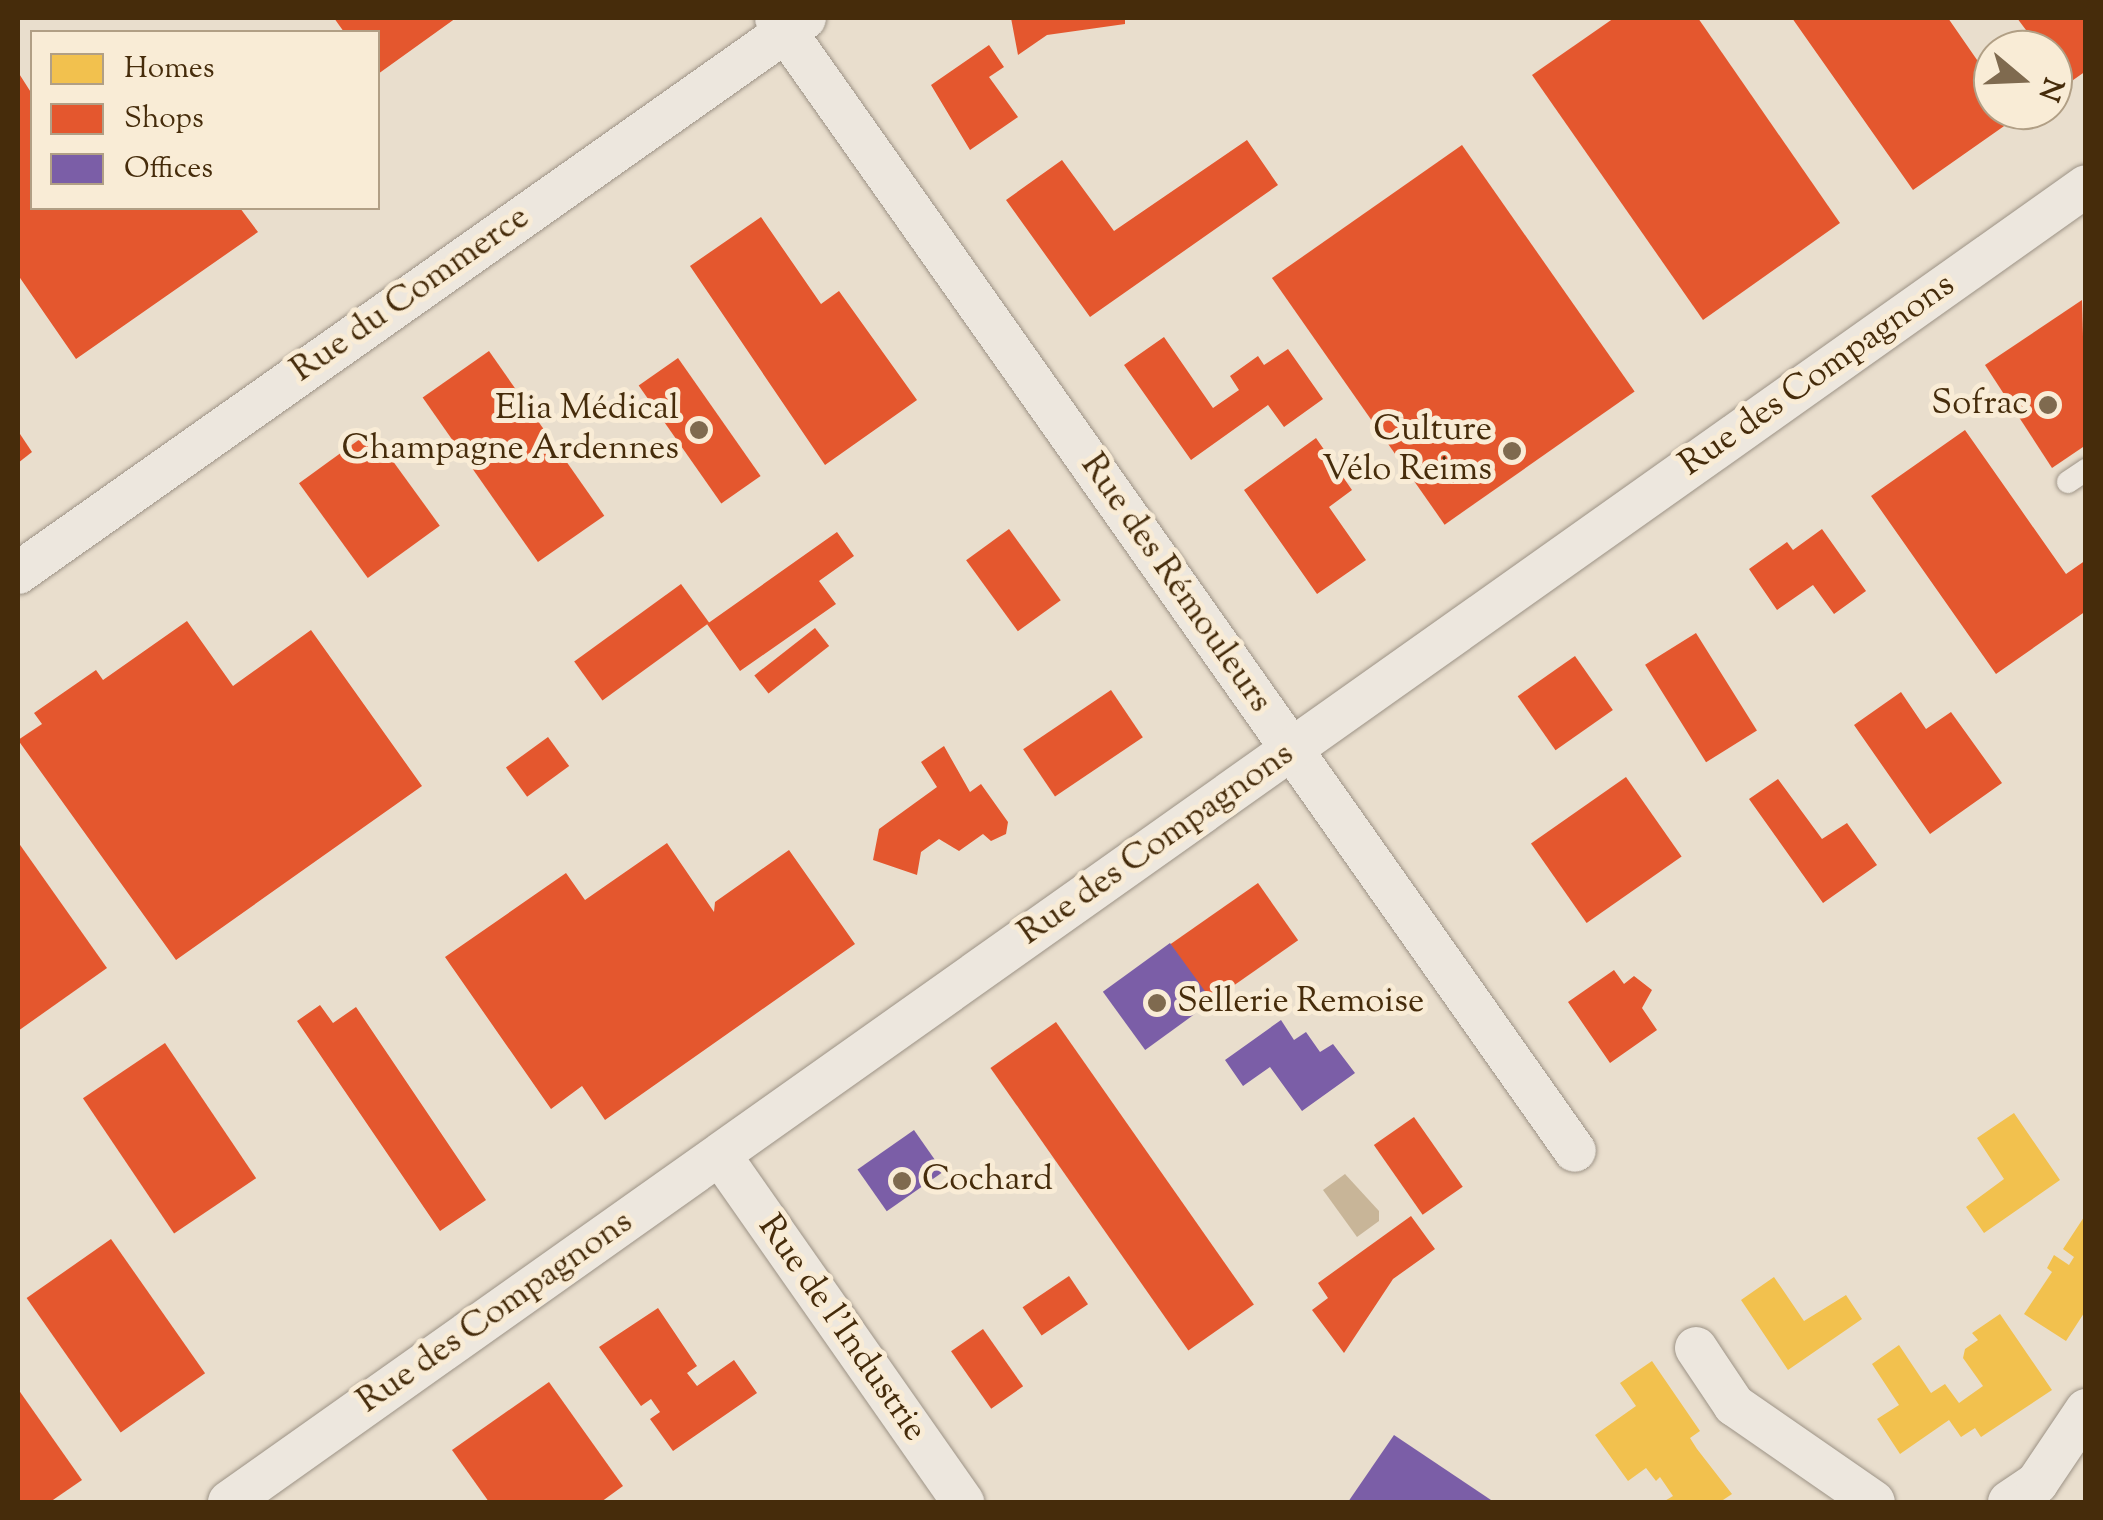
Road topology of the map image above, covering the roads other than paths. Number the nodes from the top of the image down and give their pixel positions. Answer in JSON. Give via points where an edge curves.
{"nodes":[{"id":1,"x":789,"y":22,"type":"edge"},
{"id":2,"x":2086,"y":186,"type":"edge"},
{"id":3,"x":18,"y":573,"type":"edge"},
{"id":4,"x":1292,"y":749,"type":"junction"},
{"id":5,"x":1575,"y":1151,"type":"dead end"},
{"id":6,"x":720,"y":1155,"type":"junction"},
{"id":7,"x":1696,"y":1348,"type":"dead end"},
{"id":8,"x":2086,"y":1410,"type":"edge"},
{"id":9,"x":229,"y":1502,"type":"edge"},
{"id":10,"x":963,"y":1502,"type":"edge"},
{"id":11,"x":1874,"y":1502,"type":"edge"},
{"id":12,"x":2009,"y":1502,"type":"edge"}],
"edges":[{"from":1,"to":3,"type":"street","name":"Rue du Commerce"},
{"from":1,"to":4,"type":"street","name":"Rue des Rémouleurs"},
{"from":2,"to":4,"type":"street","name":"Rue des Compagnons"},
{"from":4,"to":5,"type":"street","name":"Rue des Rémouleurs"},
{"from":4,"to":6,"type":"street","name":"Rue des Compagnons"},
{"from":6,"to":9,"type":"street","name":"Rue des Compagnons"},
{"from":6,"to":10,"type":"street","name":"Rue de l'Industrie"},
{"from":7,"to":11,"type":"street","via":[[1734,1405]]},
{"from":8,"to":12,"type":"street","via":[[2037,1482]]}]}
